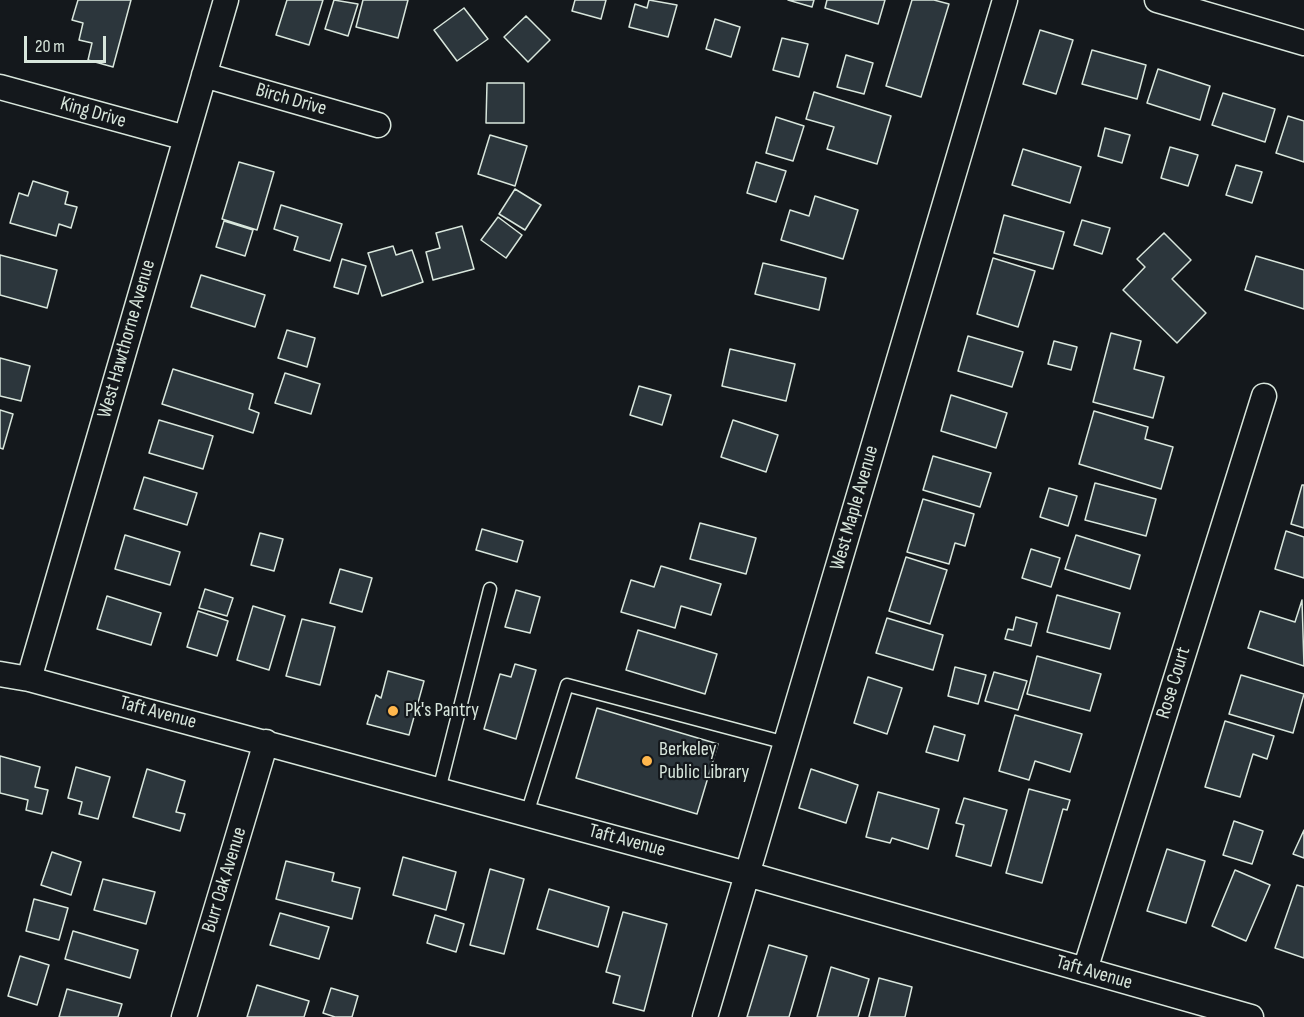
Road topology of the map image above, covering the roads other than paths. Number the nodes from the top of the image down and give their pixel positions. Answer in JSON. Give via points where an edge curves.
{"nodes":[{"id":1,"x":226,"y":0,"type":"edge"},
{"id":2,"x":1005,"y":0,"type":"edge"},
{"id":3,"x":1157,"y":0,"type":"edge"},
{"id":4,"x":1304,"y":43,"type":"edge"},
{"id":5,"x":204,"y":75,"type":"junction"},
{"id":6,"x":0,"y":87,"type":"edge"},
{"id":7,"x":378,"y":125,"type":"dead end"},
{"id":8,"x":186,"y":138,"type":"junction"},
{"id":9,"x":1264,"y":396,"type":"dead end"},
{"id":10,"x":490,"y":589,"type":"dead end"},
{"id":11,"x":0,"y":674,"type":"edge"},
{"id":12,"x":29,"y":679,"type":"junction"},
{"id":13,"x":266,"y":742,"type":"junction"},
{"id":14,"x":786,"y":743,"type":"junction"},
{"id":15,"x":439,"y":790,"type":"junction"},
{"id":16,"x":527,"y":814,"type":"junction"},
{"id":17,"x":747,"y":874,"type":"junction"},
{"id":18,"x":1085,"y":970,"type":"junction"},
{"id":19,"x":1204,"y":1011,"type":"edge"},
{"id":20,"x":184,"y":1017,"type":"edge"},
{"id":21,"x":705,"y":1017,"type":"edge"},
{"id":22,"x":1251,"y":1017,"type":"edge"}],
"edges":[{"from":1,"to":5,"type":"street","name":"West Hawthorne Avenue"},
{"from":2,"to":14,"type":"street","name":"West Maple Avenue"},
{"from":3,"to":4,"type":"street"},
{"from":5,"to":7,"type":"street","name":"Birch Drive"},
{"from":5,"to":8,"type":"street","name":"West Hawthorne Avenue"},
{"from":6,"to":8,"type":"street","name":"King Drive"},
{"from":8,"to":12,"type":"street","name":"West Hawthorne Avenue"},
{"from":9,"to":18,"type":"street","name":"Rose Court"},
{"from":10,"to":15,"type":"lane"},
{"from":11,"to":12,"type":"street","name":"Taft Avenue"},
{"from":12,"to":13,"type":"street","name":"Taft Avenue"},
{"from":13,"to":15,"type":"street","name":"Taft Avenue"},
{"from":13,"to":20,"type":"street","name":"Burr Oak Avenue"},
{"from":14,"to":16,"type":"lane","via":[[567,686]]},
{"from":14,"to":17,"type":"street","name":"West Maple Avenue"},
{"from":15,"to":16,"type":"street","name":"Taft Avenue"},
{"from":16,"to":17,"type":"street","name":"Taft Avenue"},
{"from":17,"to":18,"type":"street","name":"Taft Avenue"},
{"from":17,"to":21,"type":"street","name":"West Maple Avenue"},
{"from":18,"to":19,"type":"street","name":"Taft Avenue"},
{"from":19,"to":22,"type":"street","name":"Taft Avenue"}]}
